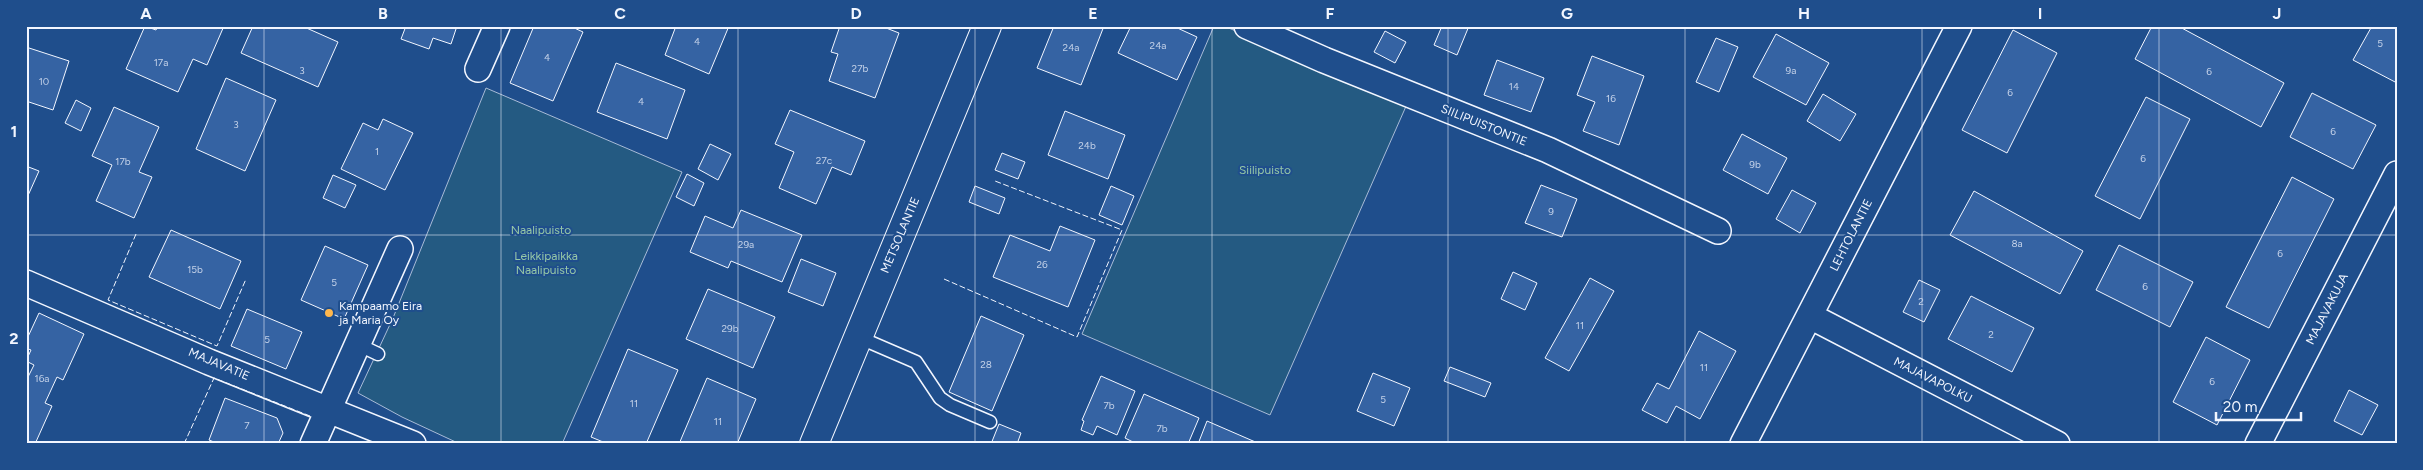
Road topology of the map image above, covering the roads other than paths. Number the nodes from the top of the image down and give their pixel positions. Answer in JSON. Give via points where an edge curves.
{"nodes":[{"id":1,"x":497,"y":26,"type":"edge"},
{"id":2,"x":987,"y":26,"type":"edge"},
{"id":3,"x":1247,"y":26,"type":"edge"},
{"id":4,"x":1959,"y":26,"type":"edge"},
{"id":5,"x":478,"y":69,"type":"dead end"},
{"id":6,"x":2397,"y":174,"type":"edge"},
{"id":7,"x":1718,"y":232,"type":"dead end"},
{"id":8,"x":400,"y":249,"type":"dead end"},
{"id":9,"x":26,"y":283,"type":"edge"},
{"id":10,"x":1810,"y":316,"type":"junction"},
{"id":11,"x":858,"y":337,"type":"junction"},
{"id":12,"x":327,"y":409,"type":"junction"},
{"id":13,"x":990,"y":422,"type":"dead end"},
{"id":14,"x":313,"y":444,"type":"edge"},
{"id":15,"x":413,"y":444,"type":"edge"},
{"id":16,"x":814,"y":444,"type":"edge"},
{"id":17,"x":1743,"y":444,"type":"edge"},
{"id":18,"x":2057,"y":444,"type":"edge"},
{"id":19,"x":2258,"y":444,"type":"edge"}],
"edges":[{"from":1,"to":5,"type":"street"},
{"from":2,"to":11,"type":"street","name":"METSOLANTIE"},
{"from":3,"to":7,"type":"street","name":"SIILIPUISTONTIE","via":[[1548,150]]},
{"from":4,"to":10,"type":"street","name":"LEHTOLANTIE"},
{"from":6,"to":19,"type":"street","name":"MAJAVAKUJA"},
{"from":8,"to":12,"type":"street","via":[[368,349]]},
{"from":9,"to":12,"type":"street","name":"MAJAVATIE"},
{"from":10,"to":17,"type":"street","name":"LEHTOLANTIE"},
{"from":10,"to":18,"type":"street","name":"MAJAVAPOLKU"},
{"from":11,"to":13,"type":"lane","via":[[916,362],[940,398]]},
{"from":11,"to":16,"type":"street","name":"METSOLANTIE"},
{"from":12,"to":14,"type":"street"},
{"from":12,"to":15,"type":"street","name":"MAJAVATIE"}]}
